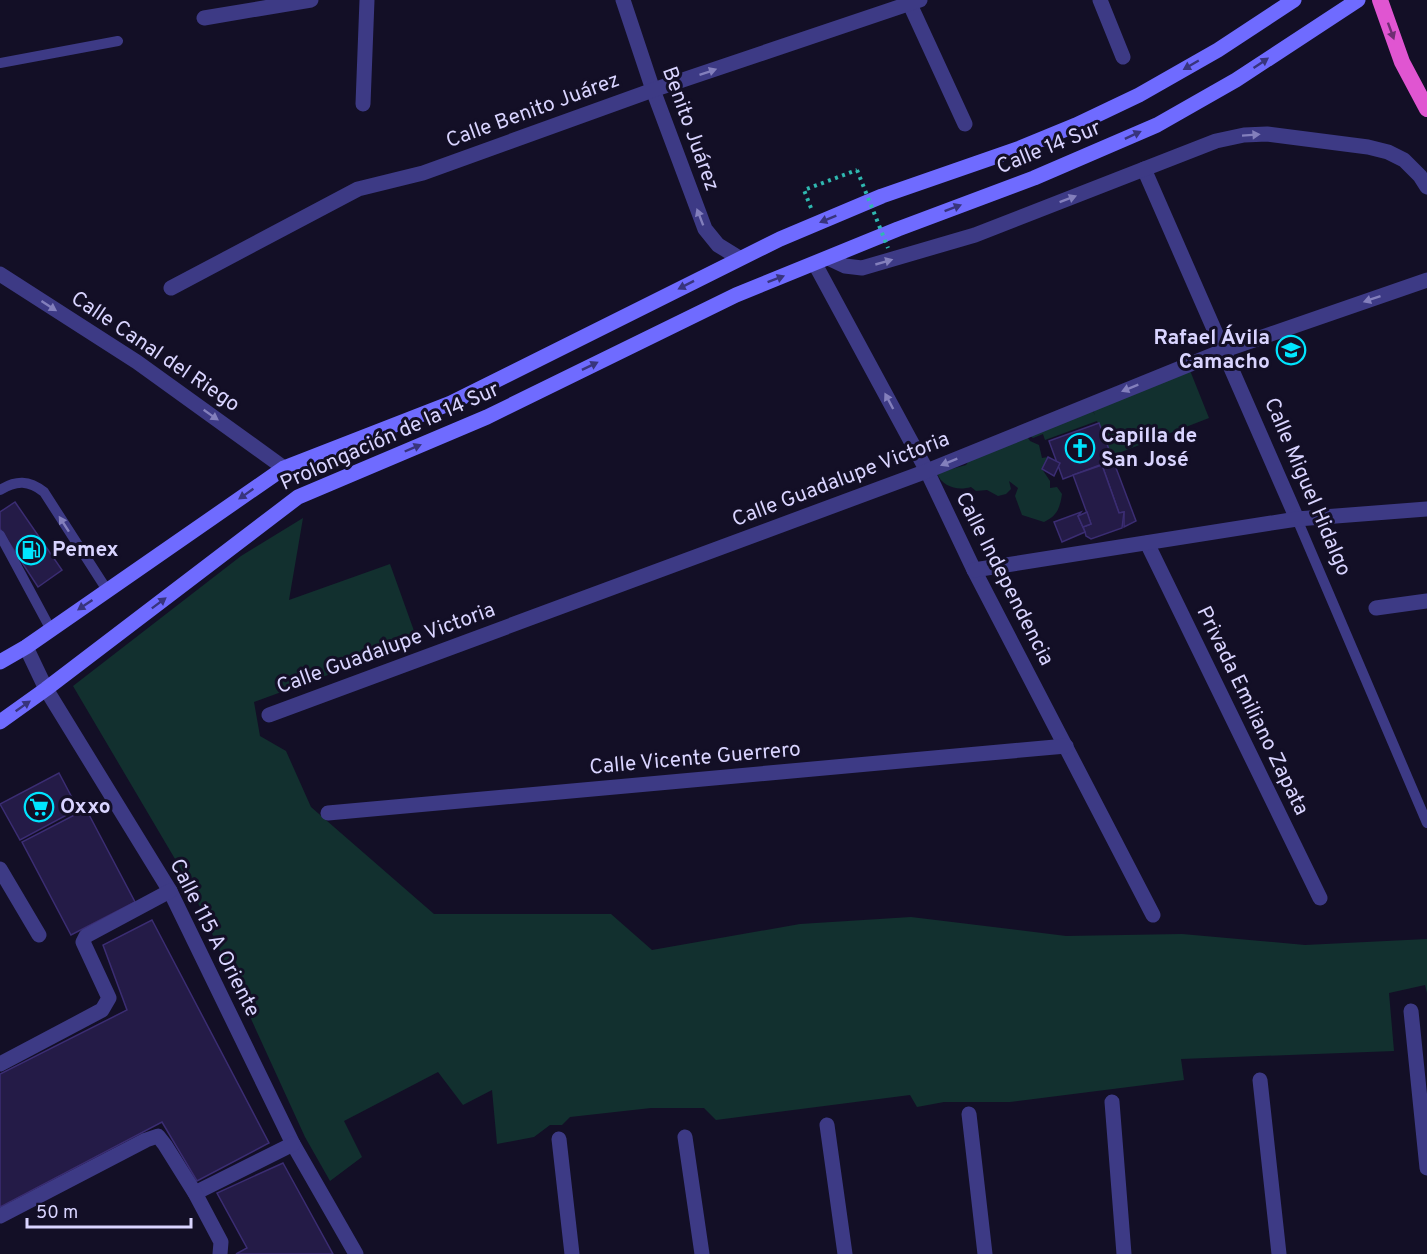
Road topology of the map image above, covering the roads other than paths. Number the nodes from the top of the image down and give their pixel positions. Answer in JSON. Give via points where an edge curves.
{"nodes":[{"id":1,"x":311,"y":0,"type":"edge"},
{"id":2,"x":367,"y":0,"type":"edge"},
{"id":3,"x":623,"y":0,"type":"edge"},
{"id":4,"x":1100,"y":0,"type":"edge"},
{"id":5,"x":1294,"y":0,"type":"edge"},
{"id":6,"x":1358,"y":0,"type":"edge"},
{"id":7,"x":1380,"y":0,"type":"edge"},
{"id":8,"x":912,"y":1,"type":"edge"},
{"id":9,"x":204,"y":18,"type":"dead end"},
{"id":10,"x":118,"y":41,"type":"dead end"},
{"id":11,"x":1123,"y":57,"type":"dead end"},
{"id":12,"x":0,"y":63,"type":"edge"},
{"id":13,"x":653,"y":90,"type":"junction"},
{"id":14,"x":363,"y":104,"type":"dead end"},
{"id":15,"x":1427,"y":109,"type":"edge"},
{"id":16,"x":965,"y":124,"type":"dead end"},
{"id":17,"x":1144,"y":169,"type":"junction"},
{"id":18,"x":1427,"y":187,"type":"edge"},
{"id":19,"x":739,"y":258,"type":"junction"},
{"id":20,"x":822,"y":261,"type":"junction"},
{"id":21,"x":0,"y":274,"type":"edge"},
{"id":22,"x":1427,"y":280,"type":"edge"},
{"id":23,"x":171,"y":288,"type":"dead end"},
{"id":24,"x":736,"y":295,"type":"joint"},
{"id":25,"x":1225,"y":350,"type":"junction"},
{"id":26,"x":284,"y":468,"type":"junction"},
{"id":27,"x":927,"y":471,"type":"junction"},
{"id":28,"x":0,"y":490,"type":"edge"},
{"id":29,"x":1427,"y":509,"type":"edge"},
{"id":30,"x":1297,"y":519,"type":"junction"},
{"id":31,"x":0,"y":535,"type":"edge"},
{"id":32,"x":1147,"y":543,"type":"junction"},
{"id":33,"x":974,"y":570,"type":"junction"},
{"id":34,"x":107,"y":591,"type":"junction"},
{"id":35,"x":1427,"y":601,"type":"edge"},
{"id":36,"x":1376,"y":608,"type":"dead end"},
{"id":37,"x":50,"y":628,"type":"junction"},
{"id":38,"x":26,"y":647,"type":"junction"},
{"id":39,"x":0,"y":662,"type":"edge"},
{"id":40,"x":46,"y":689,"type":"junction"},
{"id":41,"x":269,"y":715,"type":"dead end"},
{"id":42,"x":0,"y":722,"type":"edge"},
{"id":43,"x":1066,"y":746,"type":"junction"},
{"id":44,"x":328,"y":813,"type":"dead end"},
{"id":45,"x":1427,"y":823,"type":"edge"},
{"id":46,"x":0,"y":869,"type":"edge"},
{"id":47,"x":170,"y":891,"type":"junction"},
{"id":48,"x":1320,"y":898,"type":"dead end"},
{"id":49,"x":1153,"y":915,"type":"dead end"},
{"id":50,"x":39,"y":935,"type":"dead end"},
{"id":51,"x":1411,"y":1011,"type":"dead end"},
{"id":52,"x":0,"y":1064,"type":"edge"},
{"id":53,"x":1260,"y":1080,"type":"dead end"},
{"id":54,"x":1112,"y":1102,"type":"dead end"},
{"id":55,"x":969,"y":1114,"type":"dead end"},
{"id":56,"x":827,"y":1125,"type":"dead end"},
{"id":57,"x":685,"y":1137,"type":"dead end"},
{"id":58,"x":559,"y":1139,"type":"dead end"},
{"id":59,"x":293,"y":1144,"type":"junction"},
{"id":60,"x":1427,"y":1168,"type":"edge"},
{"id":61,"x":195,"y":1193,"type":"junction"},
{"id":62,"x":0,"y":1216,"type":"edge"},
{"id":63,"x":220,"y":1254,"type":"edge"},
{"id":64,"x":356,"y":1254,"type":"edge"},
{"id":65,"x":572,"y":1254,"type":"edge"},
{"id":66,"x":702,"y":1254,"type":"edge"},
{"id":67,"x":845,"y":1254,"type":"edge"},
{"id":68,"x":985,"y":1254,"type":"edge"},
{"id":69,"x":1124,"y":1254,"type":"edge"},
{"id":70,"x":1278,"y":1254,"type":"edge"}],
"edges":[{"from":1,"to":9,"type":"street"},
{"from":2,"to":14,"type":"street"},
{"from":3,"to":13,"type":"street","name":"Benito Juárez"},
{"from":4,"to":11,"type":"street"},
{"from":5,"to":19,"type":"main road","name":"Calle 14 Sur","one_way":true,"via":[[1218,50],[1076,125],[882,196]]},
{"from":20,"to":6,"type":"main road","name":"Calle 14 Sur","one_way":true,"via":[[1034,178],[1156,124],[1236,80]]},
{"from":7,"to":15,"type":"highway","one_way":true,"via":[[1402,62]]},
{"from":13,"to":8,"type":"street","name":"Calle Benito Juárez","one_way":true},
{"from":8,"to":16,"type":"street"},
{"from":10,"to":12,"type":"lane"},
{"from":19,"to":13,"type":"street","name":"Benito Juárez","one_way":true,"via":[[718,245],[705,229]]},
{"from":13,"to":23,"type":"street","name":"Calle Benito Juárez","via":[[423,173],[358,189]]},
{"from":17,"to":18,"type":"street","one_way":true,"via":[[1216,141],[1267,134],[1388,152],[1404,160]]},
{"from":20,"to":17,"type":"street","one_way":true,"via":[[862,268],[975,235]]},
{"from":17,"to":25,"type":"street","name":"Calle Miguel Hidalgo"},
{"from":19,"to":26,"type":"main road","name":"Prolongación de la 14 Sur","one_way":true,"via":[[451,403]]},
{"from":24,"to":20,"type":"main road","name":"Calle 14 Sur","one_way":true},
{"from":27,"to":20,"type":"street","name":"Calle Independencia","one_way":true},
{"from":21,"to":26,"type":"street","name":"Calle Canal del Riego","one_way":true,"via":[[136,362]]},
{"from":22,"to":25,"type":"street","name":"Calle Guadalupe Victoria","one_way":true},
{"from":40,"to":24,"type":"main road","name":"Prolongación de la 14 Sur","one_way":true,"via":[[298,496],[487,417]]},
{"from":25,"to":27,"type":"street","name":"Calle Guadalupe Victoria","one_way":true},
{"from":25,"to":30,"type":"street","name":"Calle Miguel Hidalgo"},
{"from":26,"to":34,"type":"main road","name":"Prolongación de la 14 Sur","one_way":true},
{"from":27,"to":33,"type":"street","name":"Calle Independencia"},
{"from":27,"to":41,"type":"street","name":"Calle Guadalupe Victoria"},
{"from":34,"to":28,"type":"lane","one_way":true,"via":[[44,492],[23,482]]},
{"from":29,"to":30,"type":"street"},
{"from":30,"to":32,"type":"street"},
{"from":30,"to":45,"type":"lane","name":"Calle Miguel Hidalgo"},
{"from":31,"to":37,"type":"lane"},
{"from":32,"to":33,"type":"street"},
{"from":32,"to":48,"type":"street","name":"Privada Emiliano Zapata"},
{"from":33,"to":43,"type":"street","name":"Calle Independencia"},
{"from":34,"to":37,"type":"main road","name":"Prolongación de la 14 Sur","one_way":true},
{"from":35,"to":36,"type":"street"},
{"from":37,"to":38,"type":"main road","name":"Prolongación de la 14 Sur"},
{"from":38,"to":39,"type":"main road","name":"Prolongación de la 14 Sur"},
{"from":38,"to":40,"type":"street","name":"Calle 115 A Oriente"},
{"from":42,"to":40,"type":"main road","name":"Prolongación de la 14 Sur","one_way":true},
{"from":40,"to":47,"type":"street","name":"Calle 115 A Oriente"},
{"from":43,"to":44,"type":"street","name":"Calle Vicente Guerrero"},
{"from":43,"to":49,"type":"street","name":"Calle Independencia"},
{"from":46,"to":50,"type":"street"},
{"from":47,"to":52,"type":"street","via":[[86,936],[83,942],[109,998],[102,1010]]},
{"from":47,"to":59,"type":"street","name":"Calle 115 A Oriente"},
{"from":51,"to":60,"type":"street"},
{"from":53,"to":70,"type":"street"},
{"from":54,"to":69,"type":"street"},
{"from":55,"to":68,"type":"street"},
{"from":56,"to":67,"type":"street"},
{"from":57,"to":66,"type":"street"},
{"from":58,"to":65,"type":"street"},
{"from":59,"to":61,"type":"street"},
{"from":59,"to":64,"type":"street","name":"Calle 115 A Oriente"},
{"from":61,"to":62,"type":"street","via":[[158,1136]]},
{"from":61,"to":63,"type":"street","via":[[221,1242]]}]}
